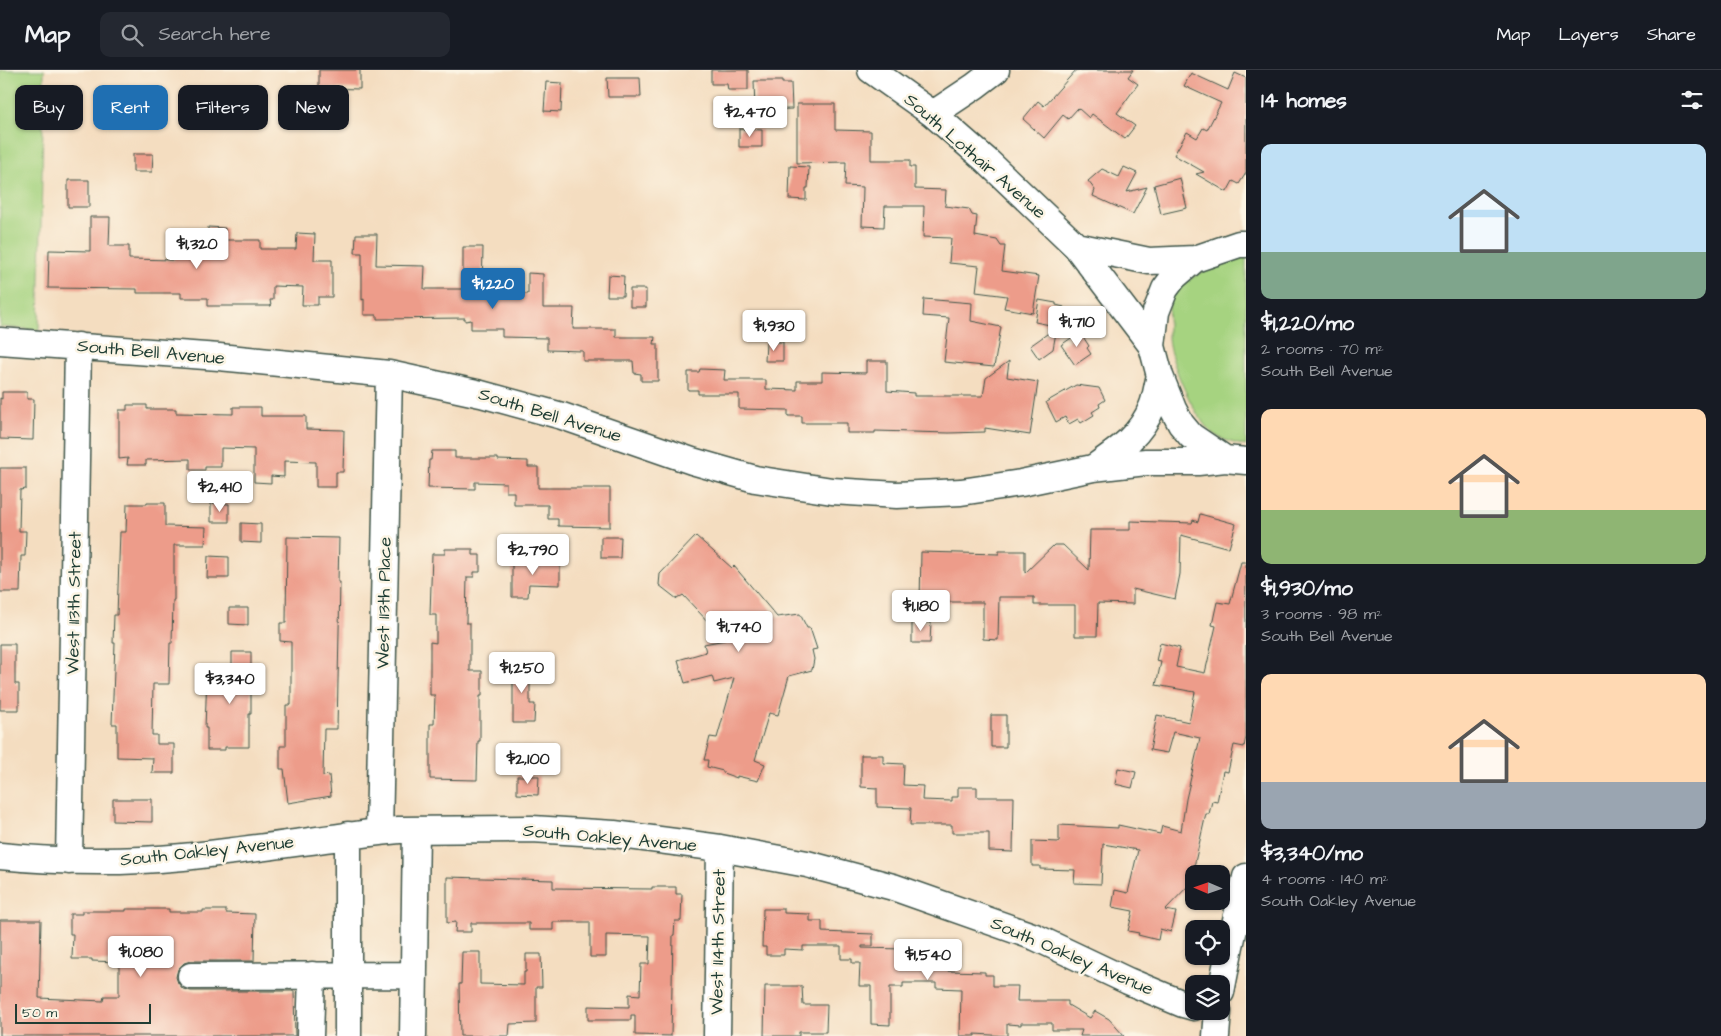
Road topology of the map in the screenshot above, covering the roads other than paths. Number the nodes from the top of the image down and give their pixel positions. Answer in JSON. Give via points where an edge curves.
{"nodes":[{"id":1,"x":871,"y":70,"type":"edge"},
{"id":2,"x":996,"y":70,"type":"edge"},
{"id":3,"x":933,"y":114,"type":"junction"},
{"id":4,"x":1244,"y":242,"type":"edge"},
{"id":5,"x":1076,"y":246,"type":"junction"},
{"id":6,"x":1195,"y":259,"type":"junction"},
{"id":7,"x":0,"y":341,"type":"edge"},
{"id":8,"x":78,"y":346,"type":"junction"},
{"id":9,"x":1152,"y":346,"type":"junction"},
{"id":10,"x":389,"y":374,"type":"junction"},
{"id":11,"x":1160,"y":376,"type":"junction"},
{"id":12,"x":1240,"y":461,"type":"edge"},
{"id":13,"x":1093,"y":468,"type":"junction"},
{"id":14,"x":416,"y":830,"type":"junction"},
{"id":15,"x":379,"y":832,"type":"junction"},
{"id":16,"x":348,"y":836,"type":"junction"},
{"id":17,"x":720,"y":848,"type":"junction"},
{"id":18,"x":0,"y":856,"type":"edge"},
{"id":19,"x":70,"y":860,"type":"junction"},
{"id":20,"x":1246,"y":877,"type":"edge"},
{"id":21,"x":1238,"y":946,"type":"edge"},
{"id":22,"x":312,"y":975,"type":"junction"},
{"id":23,"x":349,"y":975,"type":"junction"},
{"id":24,"x":414,"y":975,"type":"junction"},
{"id":25,"x":1227,"y":975,"type":"edge"},
{"id":26,"x":191,"y":976,"type":"dead end"},
{"id":27,"x":1185,"y":1005,"type":"edge"},
{"id":28,"x":310,"y":1036,"type":"edge"},
{"id":29,"x":348,"y":1036,"type":"edge"},
{"id":30,"x":413,"y":1036,"type":"edge"},
{"id":31,"x":717,"y":1036,"type":"edge"}],
"edges":[{"from":1,"to":3,"type":"street","name":"South Lothair Avenue"},
{"from":2,"to":3,"type":"street"},
{"from":3,"to":5,"type":"street","name":"South Lothair Avenue"},
{"from":4,"to":6,"type":"street"},
{"from":5,"to":6,"type":"street","via":[[1149,261]]},
{"from":5,"to":9,"type":"street","name":"South Lothair Avenue"},
{"from":6,"to":9,"type":"street","via":[[1165,289],[1156,312]]},
{"from":7,"to":8,"type":"street","name":"South Bell Avenue"},
{"from":8,"to":10,"type":"street","name":"South Bell Avenue"},
{"from":8,"to":19,"type":"street","name":"West 113th Street"},
{"from":9,"to":11,"type":"street"},
{"from":10,"to":13,"type":"street","name":"South Bell Avenue","via":[[562,416],[692,462],[756,479],[832,491],[897,495],[961,492],[1022,484]]},
{"from":10,"to":15,"type":"street","name":"West 113th Place"},
{"from":11,"to":12,"type":"street","via":[[1181,424],[1191,436]]},
{"from":11,"to":13,"type":"street","name":"South Bell Avenue","via":[[1152,407],[1142,428],[1122,448]]},
{"from":12,"to":13,"type":"street","name":"South Bell Avenue","via":[[1146,462]]},
{"from":14,"to":15,"type":"street","name":"South Oakley Avenue"},
{"from":14,"to":17,"type":"street","name":"South Oakley Avenue","via":[[532,829],[614,834]]},
{"from":14,"to":24,"type":"street"},
{"from":15,"to":16,"type":"street","name":"South Oakley Avenue"},
{"from":16,"to":19,"type":"street","name":"South Oakley Avenue","via":[[181,857]]},
{"from":16,"to":23,"type":"street"},
{"from":17,"to":27,"type":"street","name":"South Oakley Avenue","via":[[807,864],[910,893],[1035,937]]},
{"from":17,"to":31,"type":"street","name":"West 114th Street"},
{"from":18,"to":19,"type":"street","name":"South Oakley Avenue"},
{"from":20,"to":21,"type":"street"},
{"from":21,"to":25,"type":"street"},
{"from":22,"to":23,"type":"street"},
{"from":22,"to":26,"type":"street"},
{"from":22,"to":28,"type":"street"},
{"from":23,"to":24,"type":"street"},
{"from":23,"to":29,"type":"street"},
{"from":24,"to":30,"type":"street"}]}
